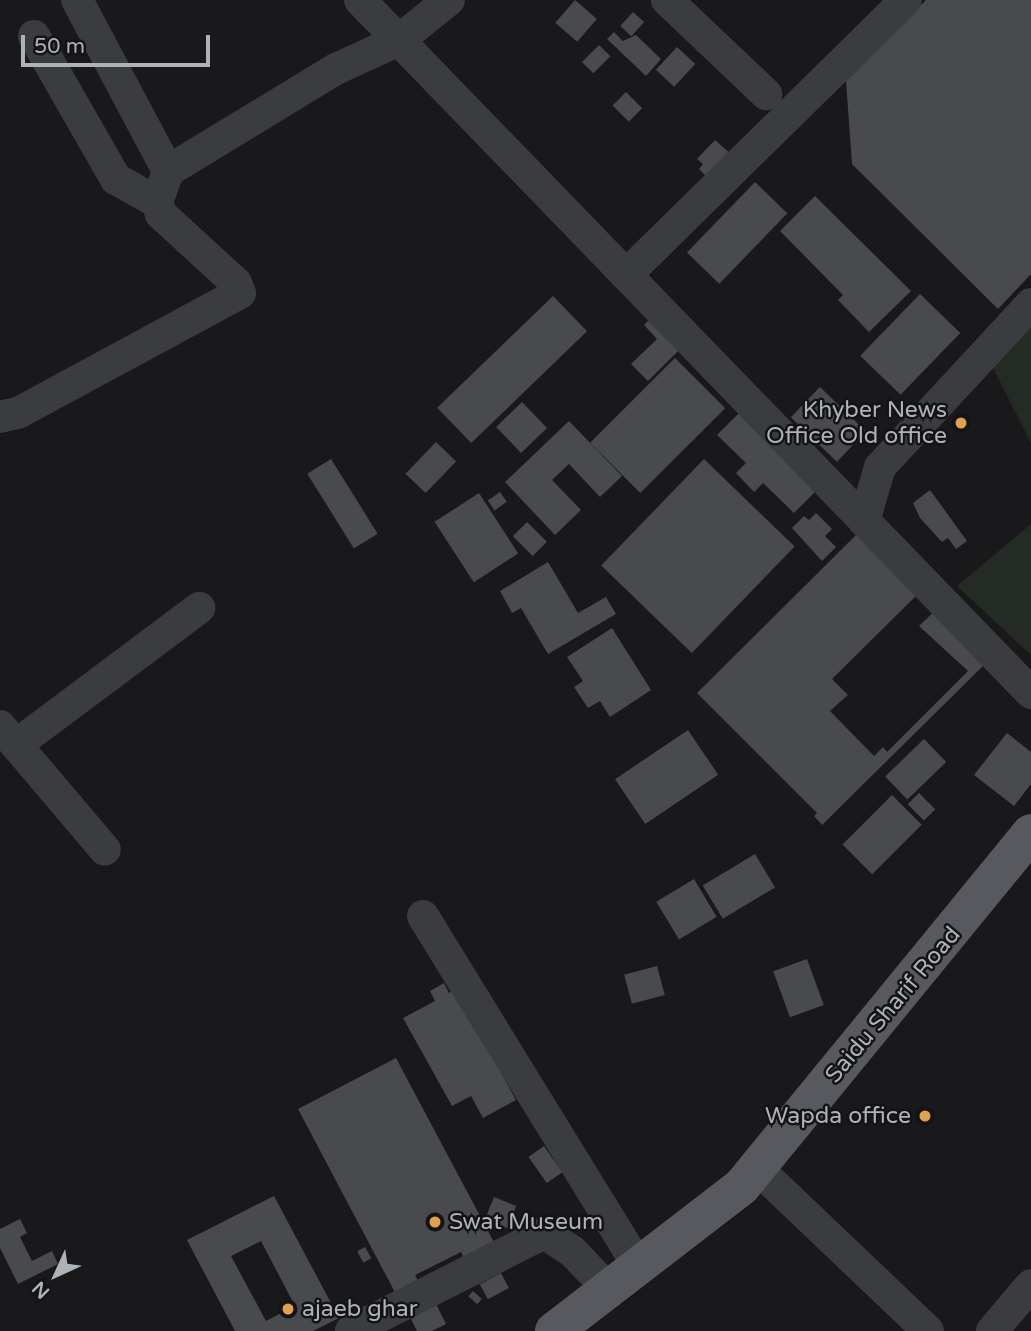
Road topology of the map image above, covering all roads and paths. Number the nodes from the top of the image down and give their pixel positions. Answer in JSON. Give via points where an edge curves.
{"nodes":[{"id":1,"x":77,"y":0,"type":"edge"},
{"id":2,"x":360,"y":0,"type":"edge"},
{"id":3,"x":449,"y":0,"type":"edge"},
{"id":4,"x":667,"y":0,"type":"edge"},
{"id":5,"x":906,"y":0,"type":"edge"},
{"id":6,"x":34,"y":36,"type":"dead end"},
{"id":7,"x":399,"y":40,"type":"junction"},
{"id":8,"x":766,"y":94,"type":"dead end"},
{"id":9,"x":168,"y":171,"type":"junction"},
{"id":10,"x":157,"y":202,"type":"junction"},
{"id":11,"x":626,"y":275,"type":"junction"},
{"id":12,"x":1031,"y":304,"type":"edge"},
{"id":13,"x":0,"y":417,"type":"edge"},
{"id":14,"x":864,"y":521,"type":"junction"},
{"id":15,"x":199,"y":608,"type":"dead end"},
{"id":16,"x":1031,"y":694,"type":"edge"},
{"id":17,"x":8,"y":736,"type":"edge"},
{"id":18,"x":1031,"y":834,"type":"edge"},
{"id":19,"x":105,"y":850,"type":"dead end"},
{"id":20,"x":424,"y":916,"type":"dead end"},
{"id":21,"x":757,"y":1168,"type":"junction"},
{"id":22,"x":638,"y":1265,"type":"junction"},
{"id":23,"x":1031,"y":1285,"type":"edge"},
{"id":24,"x":608,"y":1290,"type":"junction"},
{"id":25,"x":351,"y":1331,"type":"edge"},
{"id":26,"x":554,"y":1331,"type":"edge"},
{"id":27,"x":928,"y":1331,"type":"edge"},
{"id":28,"x":992,"y":1331,"type":"edge"}],
"edges":[{"from":1,"to":9,"type":"street"},
{"from":2,"to":7,"type":"street"},
{"from":3,"to":7,"type":"street"},
{"from":4,"to":8,"type":"street"},
{"from":5,"to":11,"type":"street"},
{"from":6,"to":10,"type":"street","via":[[116,179]]},
{"from":7,"to":9,"type":"street","via":[[336,69]]},
{"from":7,"to":11,"type":"street"},
{"from":9,"to":10,"type":"street"},
{"from":10,"to":13,"type":"street","via":[[161,214],[236,283],[240,293],[30,407]]},
{"from":11,"to":14,"type":"street"},
{"from":12,"to":14,"type":"street","via":[[880,467]]},
{"from":14,"to":16,"type":"street"},
{"from":15,"to":17,"type":"street"},
{"from":17,"to":19,"type":"street"},
{"from":18,"to":21,"type":"main road","name":"Saidu Sharif Road"},
{"from":20,"to":22,"type":"street"},
{"from":21,"to":22,"type":"main road","name":"Saidu Sharif Road","via":[[742,1186]]},
{"from":21,"to":27,"type":"street"},
{"from":22,"to":24,"type":"main road","name":"Saidu Sharif Road"},
{"from":23,"to":28,"type":"street"},
{"from":24,"to":25,"type":"street","via":[[572,1251],[544,1233]]},
{"from":24,"to":26,"type":"main road","name":"Saidu Sharif Road"}]}
